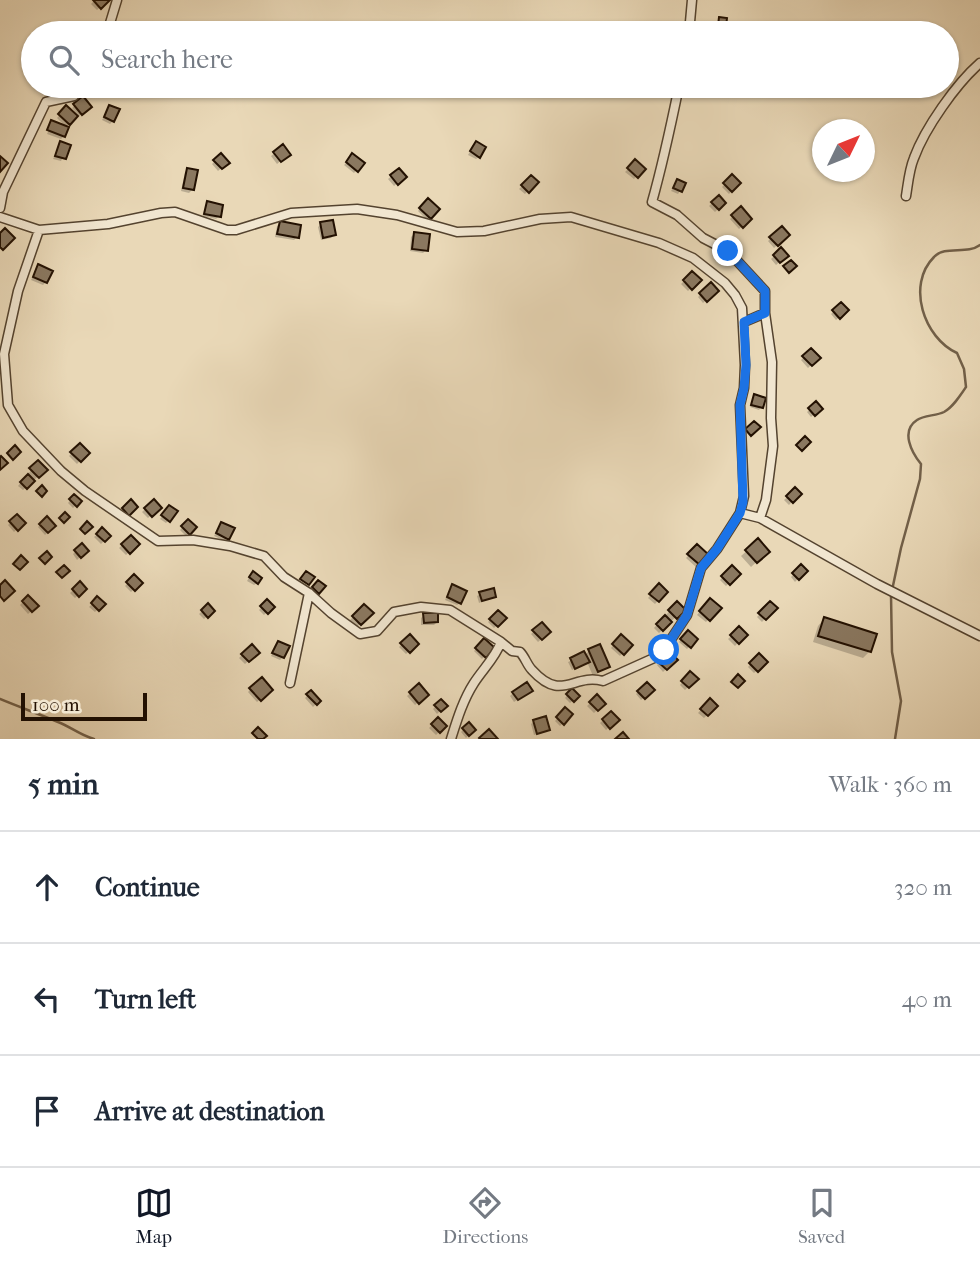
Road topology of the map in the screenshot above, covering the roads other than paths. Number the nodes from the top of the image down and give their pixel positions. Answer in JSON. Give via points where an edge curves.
{"nodes":[{"id":1,"x":117,"y":0,"type":"edge"},
{"id":2,"x":692,"y":0,"type":"edge"},
{"id":3,"x":111,"y":21,"type":"edge"},
{"id":4,"x":690,"y":21,"type":"edge"},
{"id":5,"x":980,"y":63,"type":"edge"},
{"id":6,"x":959,"y":82,"type":"edge"},
{"id":7,"x":65,"y":98,"type":"edge"},
{"id":8,"x":676,"y":98,"type":"edge"},
{"id":9,"x":949,"y":98,"type":"edge"},
{"id":10,"x":906,"y":196,"type":"dead end"},
{"id":11,"x":0,"y":208,"type":"edge"},
{"id":12,"x":0,"y":217,"type":"edge"},
{"id":13,"x":39,"y":230,"type":"junction"},
{"id":14,"x":765,"y":313,"type":"junction"},
{"id":15,"x":744,"y":322,"type":"junction"},
{"id":16,"x":740,"y":513,"type":"junction"},
{"id":17,"x":760,"y":519,"type":"junction"},
{"id":18,"x":309,"y":593,"type":"junction"},
{"id":19,"x":980,"y":636,"type":"edge"},
{"id":20,"x":502,"y":642,"type":"junction"},
{"id":21,"x":290,"y":683,"type":"dead end"},
{"id":22,"x":451,"y":739,"type":"edge"}],
"edges":[{"from":1,"to":3,"type":"street"},
{"from":2,"to":4,"type":"street"},
{"from":5,"to":6,"type":"street"},
{"from":7,"to":11,"type":"street","via":[[46,102],[3,192]]},
{"from":8,"to":14,"type":"street","via":[[652,202],[728,251],[750,272],[765,291]]},
{"from":9,"to":10,"type":"street","via":[[914,158]]},
{"from":12,"to":13,"type":"street"},
{"from":13,"to":15,"type":"street","via":[[175,212],[227,230],[291,213],[357,209],[457,232],[571,217],[693,258],[735,295]]},
{"from":13,"to":18,"type":"street","via":[[18,291],[4,354],[8,405],[23,431],[85,491],[158,541],[193,540],[264,556],[284,577]]},
{"from":14,"to":15,"type":"street"},
{"from":14,"to":17,"type":"street","via":[[772,362],[773,446]]},
{"from":15,"to":16,"type":"street","via":[[746,365],[740,405],[744,496]]},
{"from":16,"to":17,"type":"street"},
{"from":16,"to":20,"type":"street","via":[[701,568],[687,615],[654,658],[603,681],[592,678],[561,688],[545,681],[520,652]]},
{"from":17,"to":19,"type":"street"},
{"from":18,"to":20,"type":"street","via":[[360,634],[377,631],[394,612],[421,607],[450,610]]},
{"from":18,"to":21,"type":"street"},
{"from":20,"to":22,"type":"street","via":[[474,684]]}]}
